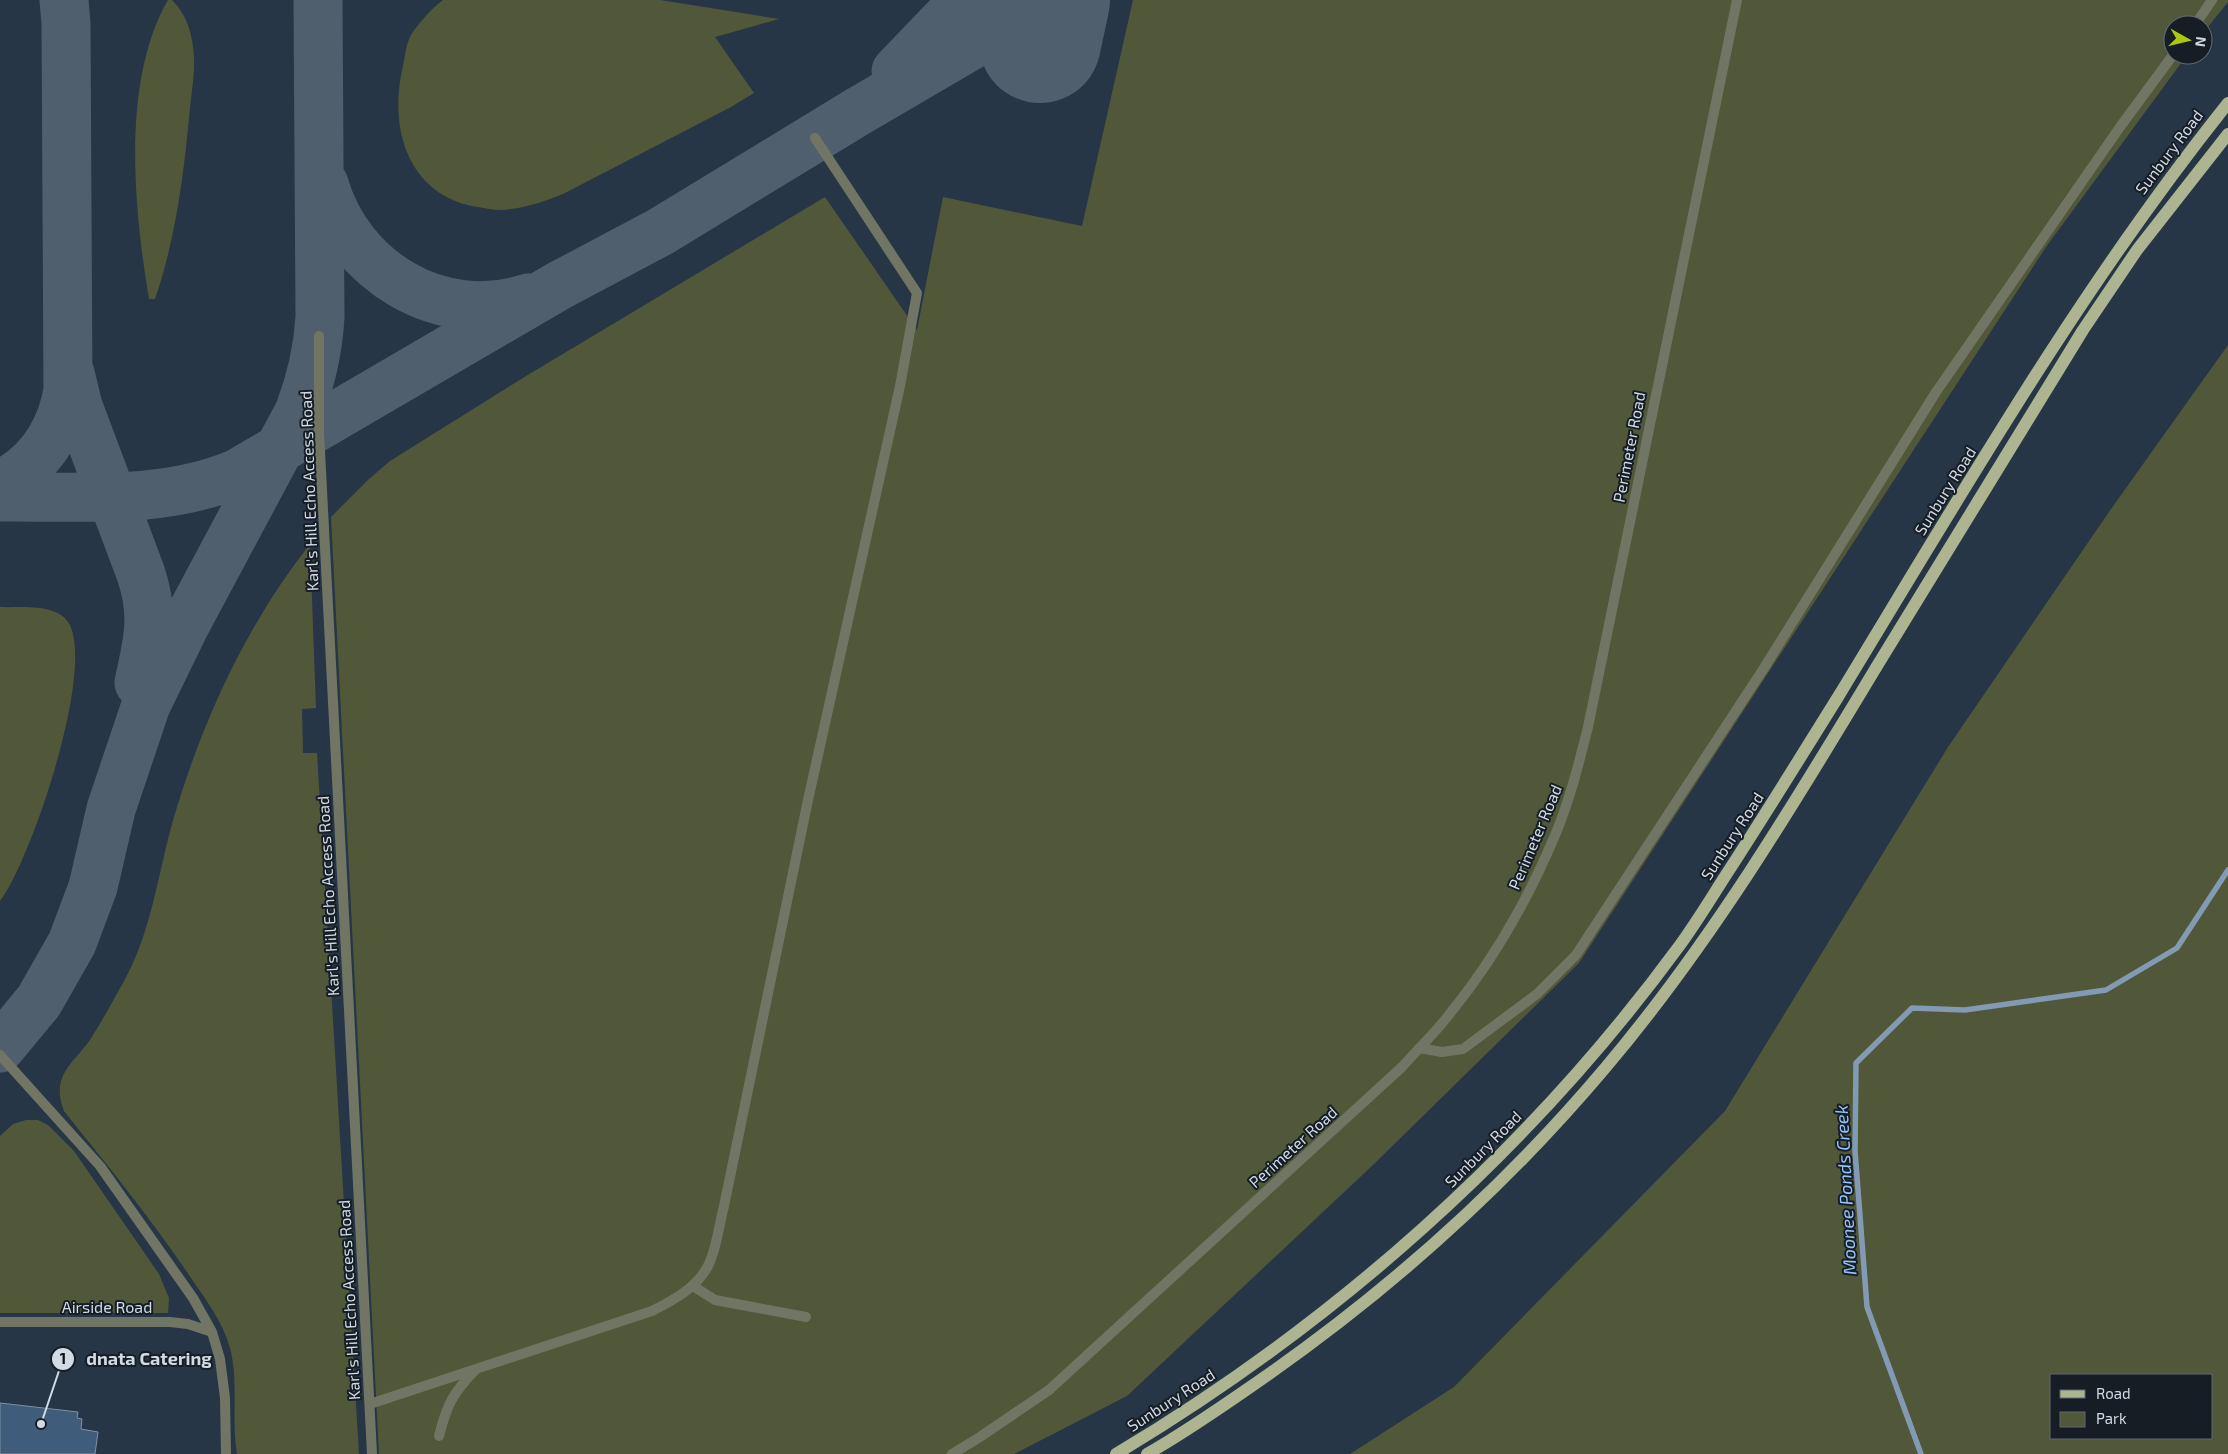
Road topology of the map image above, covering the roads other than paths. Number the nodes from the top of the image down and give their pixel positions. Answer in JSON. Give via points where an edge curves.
{"nodes":[{"id":1,"x":1737,"y":0,"type":"edge"},
{"id":2,"x":2212,"y":0,"type":"edge"},
{"id":3,"x":2202,"y":15,"type":"edge"},
{"id":4,"x":2166,"y":65,"type":"edge"},
{"id":5,"x":2228,"y":103,"type":"edge"},
{"id":6,"x":2228,"y":134,"type":"edge"},
{"id":7,"x":815,"y":138,"type":"dead end"},
{"id":8,"x":319,"y":336,"type":"dead end"},
{"id":9,"x":1419,"y":1048,"type":"junction"},
{"id":10,"x":0,"y":1055,"type":"edge"},
{"id":11,"x":693,"y":1286,"type":"junction"},
{"id":12,"x":806,"y":1317,"type":"dead end"},
{"id":13,"x":0,"y":1322,"type":"edge"},
{"id":14,"x":212,"y":1332,"type":"junction"},
{"id":15,"x":477,"y":1368,"type":"junction"},
{"id":16,"x":370,"y":1404,"type":"junction"},
{"id":17,"x":439,"y":1436,"type":"dead end"},
{"id":18,"x":226,"y":1454,"type":"edge"},
{"id":19,"x":372,"y":1454,"type":"edge"},
{"id":20,"x":952,"y":1454,"type":"edge"},
{"id":21,"x":1116,"y":1454,"type":"edge"},
{"id":22,"x":1147,"y":1454,"type":"edge"}],
"edges":[{"from":1,"to":9,"type":"lane","name":"Perimeter Road","via":[[1588,727],[1573,783],[1557,832],[1507,932],[1476,980]]},
{"from":2,"to":3,"type":"lane"},
{"from":4,"to":9,"type":"lane","via":[[1936,392],[1764,668],[1576,955],[1537,994],[1463,1049],[1442,1052]]},
{"from":5,"to":21,"type":"main road","name":"Sunbury Road","via":[[2176,168],[2074,317],[1762,820],[1684,940],[1644,994],[1506,1151],[1437,1216],[1271,1352],[1177,1417]]},
{"from":6,"to":22,"type":"main road","name":"Sunbury Road","via":[[2137,250],[2083,330],[1774,834],[1661,997],[1606,1067],[1520,1160],[1452,1227],[1378,1291],[1287,1362]]},
{"from":7,"to":11,"type":"lane","via":[[917,293],[900,386],[808,800],[724,1206],[709,1264]]},
{"from":8,"to":16,"type":"lane","name":"Karl's Hill Echo Access Road","via":[[319,432]]},
{"from":9,"to":20,"type":"lane","name":"Perimeter Road","via":[[1049,1390]]},
{"from":10,"to":14,"type":"lane","via":[[100,1166],[193,1298]]},
{"from":11,"to":12,"type":"lane","via":[[715,1300]]},
{"from":11,"to":15,"type":"lane","via":[[652,1311]]},
{"from":13,"to":14,"type":"lane","name":"Airside Road","via":[[170,1322]]},
{"from":14,"to":18,"type":"lane","via":[[223,1376]]},
{"from":15,"to":16,"type":"lane"},
{"from":15,"to":17,"type":"lane","via":[[457,1389],[446,1409]]},
{"from":16,"to":19,"type":"lane","name":"Karl's Hill Echo Access Road"}]}
